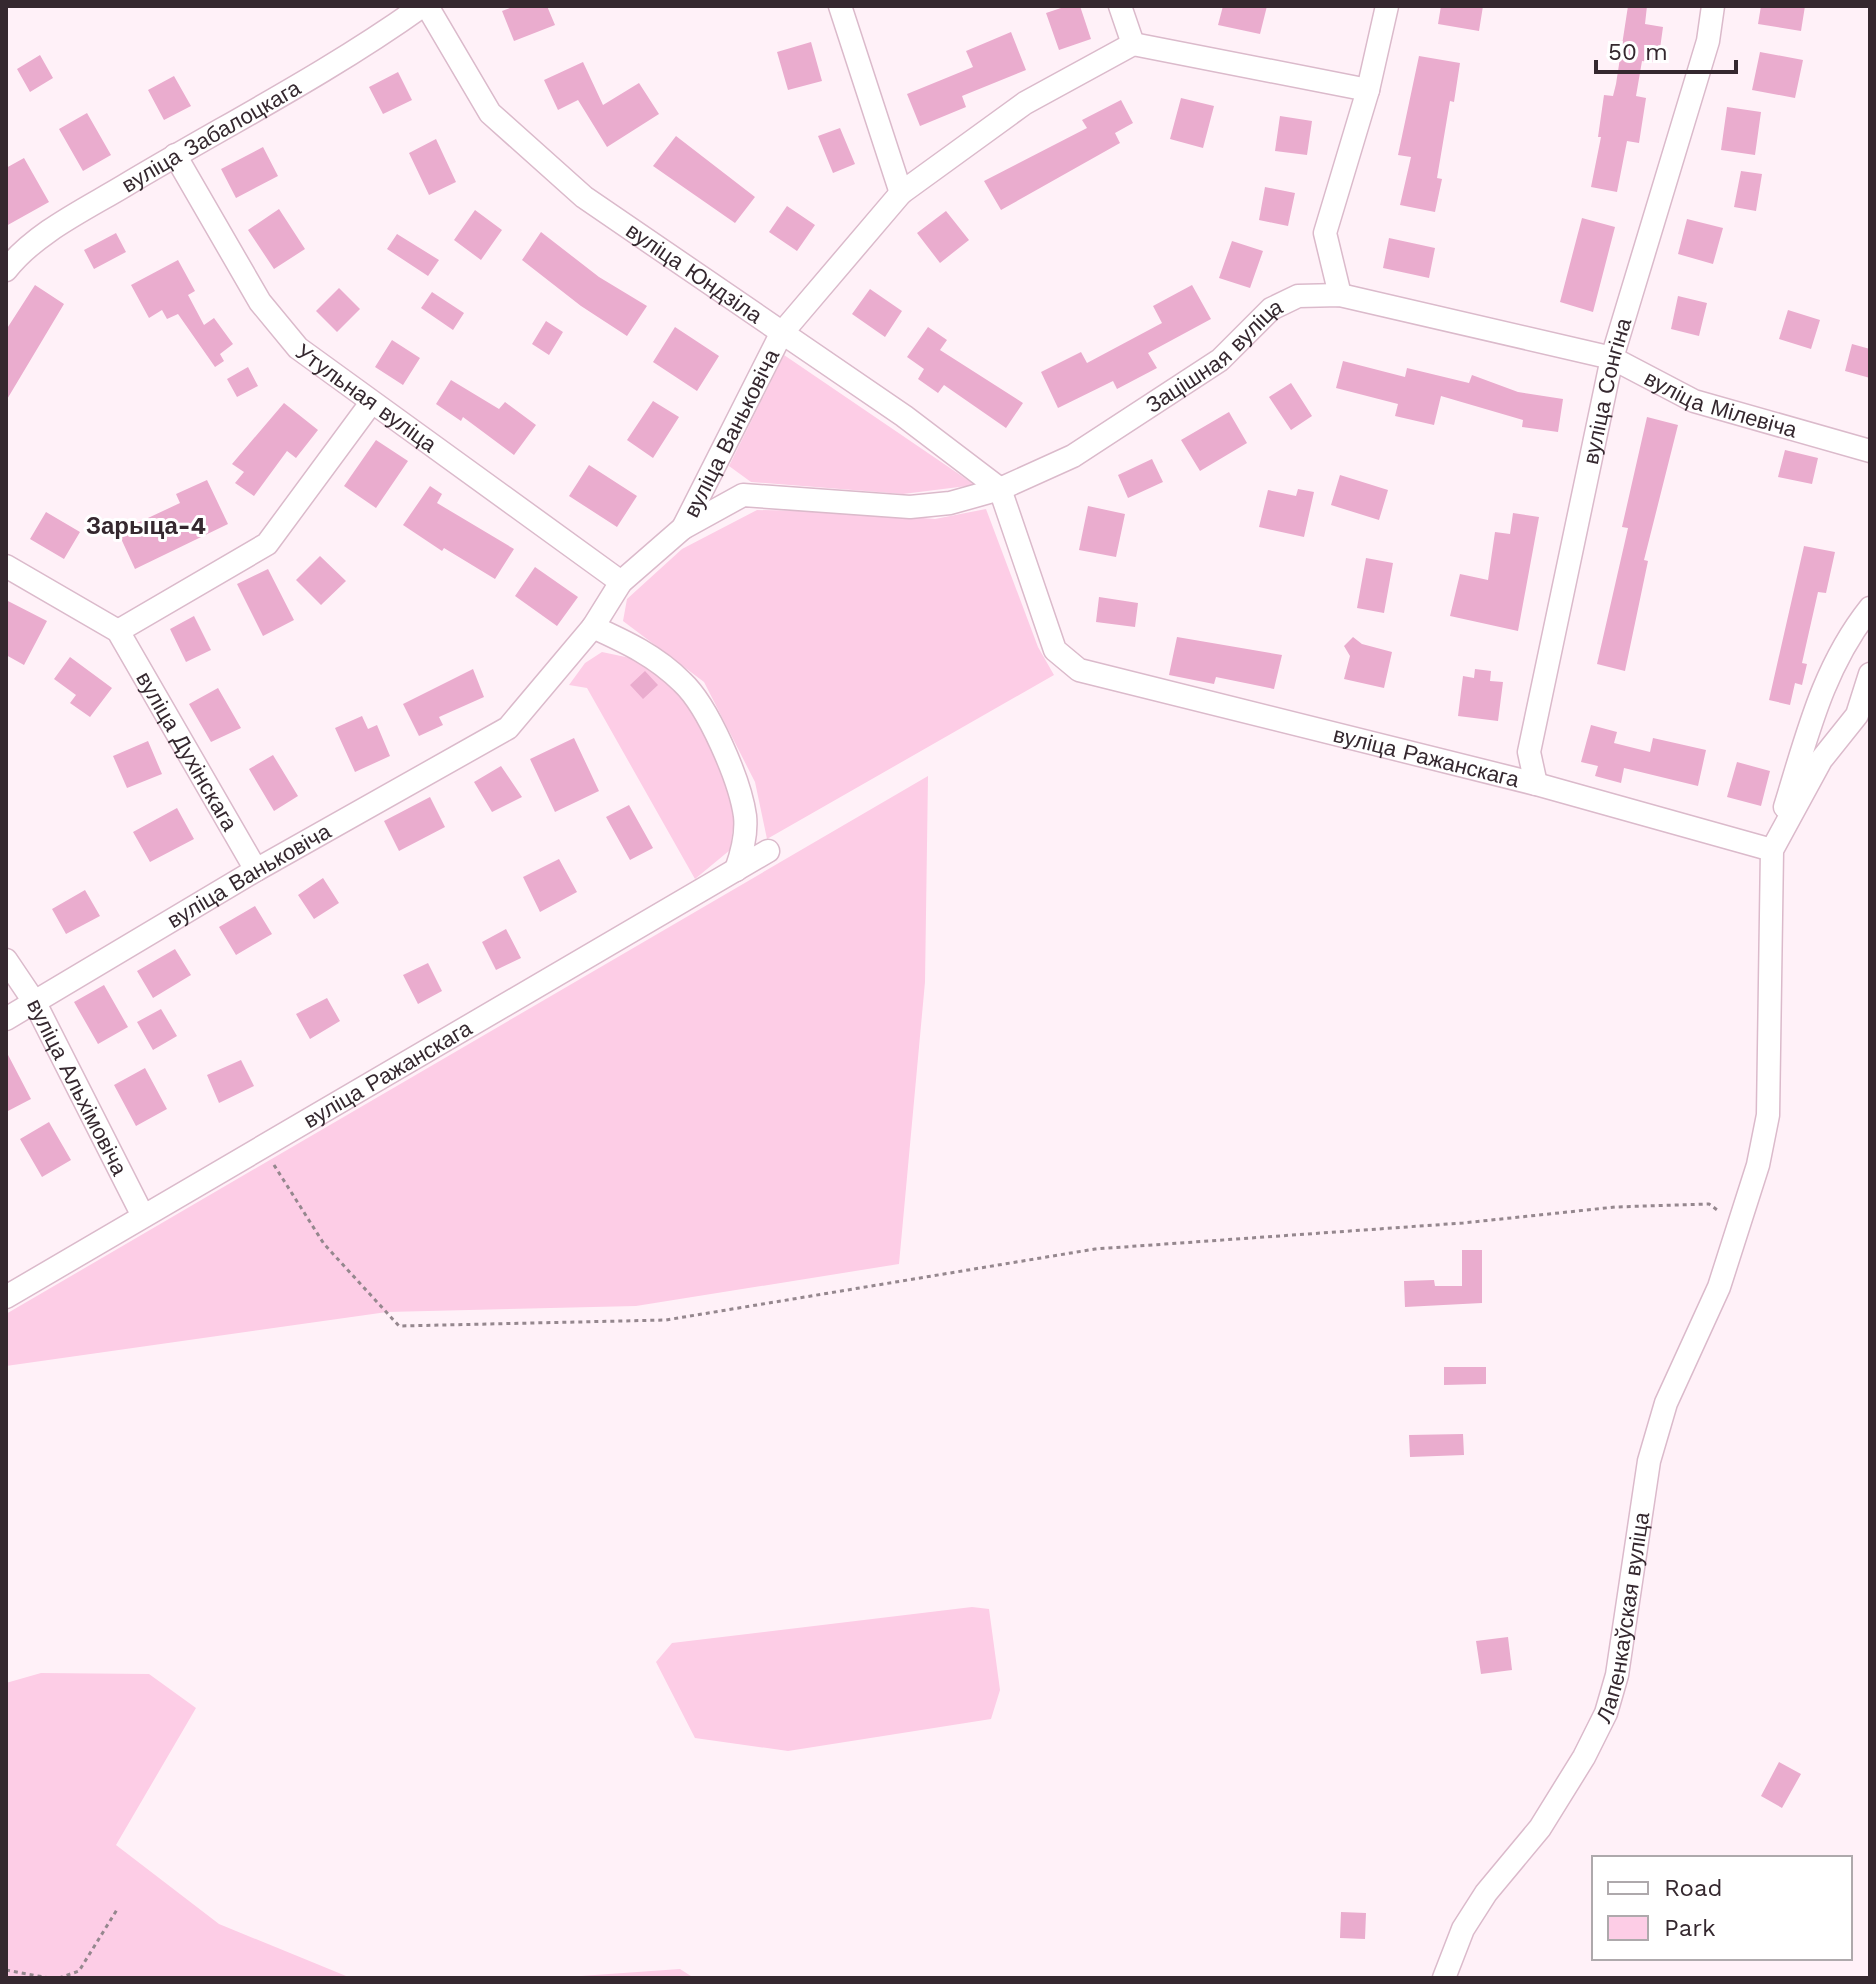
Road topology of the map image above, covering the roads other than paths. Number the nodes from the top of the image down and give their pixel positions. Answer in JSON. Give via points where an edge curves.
{"nodes":[{"id":1,"x":424,"y":6,"type":"edge"},
{"id":2,"x":840,"y":6,"type":"edge"},
{"id":3,"x":1120,"y":6,"type":"edge"},
{"id":4,"x":1387,"y":6,"type":"edge"},
{"id":5,"x":1713,"y":6,"type":"edge"},
{"id":6,"x":1133,"y":44,"type":"junction"},
{"id":7,"x":1368,"y":90,"type":"junction"},
{"id":8,"x":175,"y":155,"type":"junction"},
{"id":9,"x":901,"y":193,"type":"junction"},
{"id":10,"x":6,"y":270,"type":"edge"},
{"id":11,"x":1340,"y":295,"type":"junction"},
{"id":12,"x":781,"y":334,"type":"junction"},
{"id":13,"x":1612,"y":358,"type":"junction"},
{"id":14,"x":371,"y":403,"type":"junction"},
{"id":15,"x":1870,"y":451,"type":"edge"},
{"id":16,"x":1000,"y":489,"type":"junction"},
{"id":17,"x":683,"y":528,"type":"junction"},
{"id":18,"x":6,"y":566,"type":"edge"},
{"id":19,"x":621,"y":582,"type":"junction"},
{"id":20,"x":1870,"y":608,"type":"edge"},
{"id":21,"x":593,"y":627,"type":"junction"},
{"id":22,"x":118,"y":631,"type":"junction"},
{"id":23,"x":1870,"y":674,"type":"edge"},
{"id":24,"x":1536,"y":784,"type":"junction"},
{"id":25,"x":1772,"y":850,"type":"junction"},
{"id":26,"x":768,"y":851,"type":"dead end"},
{"id":27,"x":256,"y":870,"type":"junction"},
{"id":28,"x":736,"y":870,"type":"junction"},
{"id":29,"x":6,"y":960,"type":"edge"},
{"id":30,"x":35,"y":1003,"type":"junction"},
{"id":31,"x":6,"y":1019,"type":"edge"},
{"id":32,"x":143,"y":1216,"type":"junction"},
{"id":33,"x":6,"y":1297,"type":"edge"},
{"id":34,"x":1444,"y":1978,"type":"edge"}],
"edges":[{"from":1,"to":8,"type":"street","name":"вуліца Забалоцкага","via":[[355,54]]},
{"from":1,"to":12,"type":"street","name":"вуліца Юндзіла","via":[[490,113],[584,197]]},
{"from":2,"to":9,"type":"street"},
{"from":3,"to":6,"type":"street"},
{"from":4,"to":7,"type":"street"},
{"from":5,"to":13,"type":"street","name":"вуліца Сонгіна","via":[[1708,41]]},
{"from":6,"to":7,"type":"street"},
{"from":6,"to":9,"type":"street","name":"вуліца Ваньковіча","via":[[1025,103]]},
{"from":7,"to":11,"type":"street","via":[[1325,233]]},
{"from":8,"to":10,"type":"street","name":"вуліца Забалоцкага","via":[[47,233]]},
{"from":8,"to":14,"type":"street","name":"Утульная вуліца","via":[[260,302],[298,348]]},
{"from":9,"to":12,"type":"street","name":"вуліца Ваньковіча"},
{"from":11,"to":13,"type":"street","name":"вуліца Мілевіча"},
{"from":11,"to":16,"type":"street","name":"Зацішная вуліца","via":[[1298,296],[1271,309],[1220,360],[1073,456]]},
{"from":12,"to":16,"type":"street","name":"вуліца Юндзіла","via":[[904,416]]},
{"from":12,"to":17,"type":"street","name":"вуліца Ваньковіча"},
{"from":13,"to":15,"type":"street","name":"вуліца Мілевіча","via":[[1694,401]]},
{"from":13,"to":24,"type":"street","name":"вуліца Сонгіна","via":[[1529,752]]},
{"from":14,"to":19,"type":"street","name":"Утульная вуліца"},
{"from":14,"to":22,"type":"street","via":[[267,544]]},
{"from":16,"to":17,"type":"street","name":"Зацішная вуліца","via":[[910,507],[743,495]]},
{"from":16,"to":24,"type":"street","name":"вуліца Ражанскага","via":[[1055,650],[1079,670]]},
{"from":17,"to":19,"type":"street","name":"вуліца Ваньковіча"},
{"from":18,"to":22,"type":"street","name":"вуліца Духінскага"},
{"from":19,"to":21,"type":"street","name":"вуліца Ваньковіча"},
{"from":20,"to":25,"type":"street","via":[[1822,687]]},
{"from":21,"to":27,"type":"street","name":"вуліца Ваньковіча","via":[[508,728]]},
{"from":21,"to":28,"type":"street","via":[[650,655],[685,684],[711,726],[745,816]]},
{"from":22,"to":27,"type":"street","name":"вуліца Духінскага"},
{"from":23,"to":25,"type":"street","via":[[1857,715],[1821,760]]},
{"from":24,"to":25,"type":"street","name":"вуліца Ражанскага"},
{"from":25,"to":34,"type":"street","name":"Лапенкаўская вуліца","via":[[1768,1115],[1758,1165],[1719,1287],[1666,1403],[1649,1461],[1617,1675],[1606,1713],[1540,1828],[1463,1929]]},
{"from":26,"to":28,"type":"street","name":"вуліца Ражанскага"},
{"from":27,"to":30,"type":"street","name":"вуліца Ваньковіча"},
{"from":28,"to":32,"type":"street","name":"вуліца Ражанскага"},
{"from":29,"to":30,"type":"street","name":"вуліца Альхімовіча"},
{"from":30,"to":31,"type":"street","name":"вуліца Ваньковіча"},
{"from":30,"to":32,"type":"street","name":"вуліца Альхімовіча"},
{"from":32,"to":33,"type":"street","name":"вуліца Ражанскага"}]}
